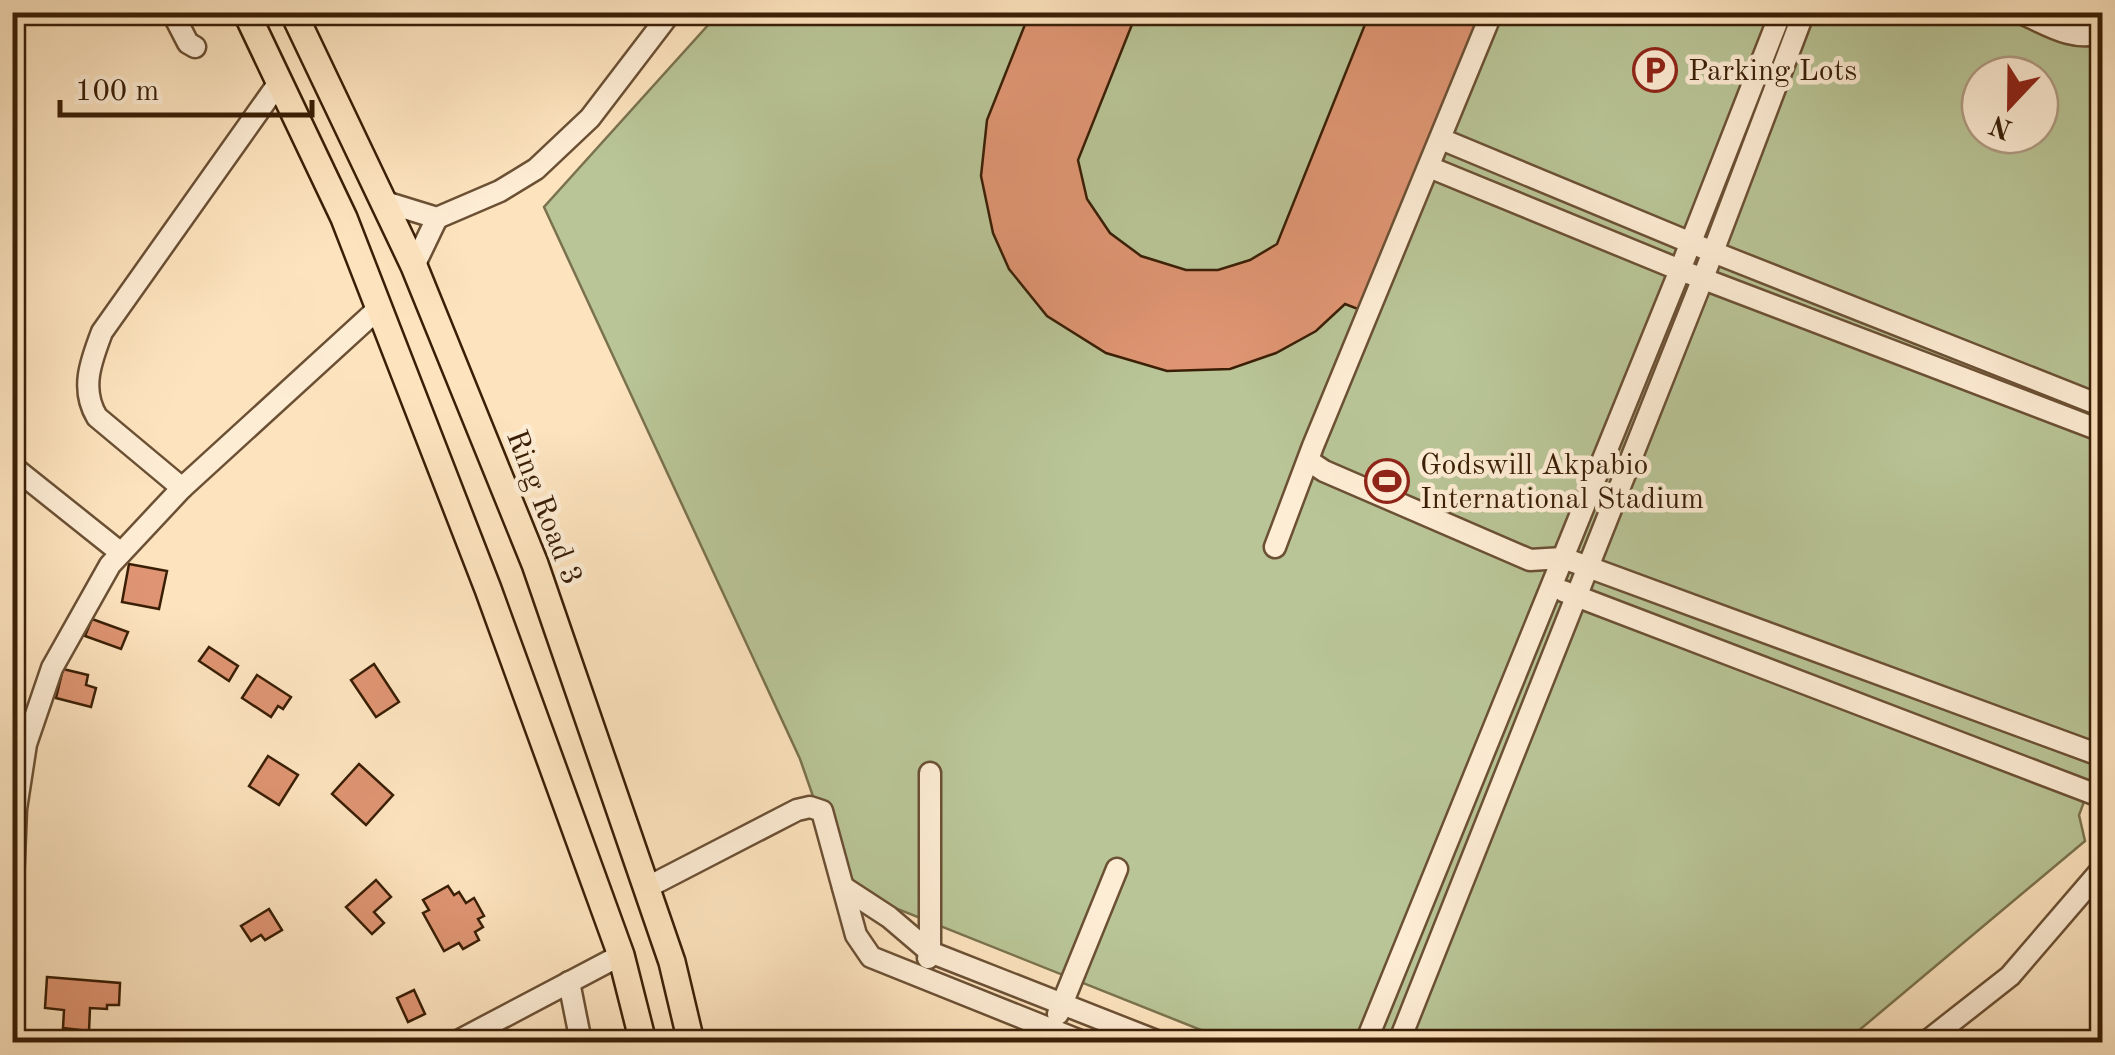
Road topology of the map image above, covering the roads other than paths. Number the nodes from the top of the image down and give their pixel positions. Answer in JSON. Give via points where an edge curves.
{"nodes":[{"id":1,"x":172,"y":12,"type":"edge"},
{"id":2,"x":246,"y":12,"type":"edge"},
{"id":3,"x":294,"y":12,"type":"edge"},
{"id":4,"x":671,"y":12,"type":"edge"},
{"id":5,"x":1492,"y":12,"type":"edge"},
{"id":6,"x":1781,"y":12,"type":"edge"},
{"id":7,"x":1804,"y":12,"type":"edge"},
{"id":8,"x":2019,"y":12,"type":"edge"},
{"id":9,"x":2102,"y":32,"type":"edge"},
{"id":10,"x":195,"y":47,"type":"dead end"},
{"id":11,"x":280,"y":81,"type":"junction"},
{"id":12,"x":1440,"y":139,"type":"junction"},
{"id":13,"x":1429,"y":167,"type":"junction"},
{"id":14,"x":1572,"y":193,"type":"junction"},
{"id":15,"x":386,"y":202,"type":"junction"},
{"id":16,"x":437,"y":218,"type":"junction"},
{"id":17,"x":1562,"y":222,"type":"junction"},
{"id":18,"x":1691,"y":242,"type":"junction"},
{"id":19,"x":1713,"y":252,"type":"junction"},
{"id":20,"x":414,"y":266,"type":"junction"},
{"id":21,"x":1680,"y":270,"type":"junction"},
{"id":22,"x":1703,"y":278,"type":"junction"},
{"id":23,"x":379,"y":308,"type":"junction"},
{"id":24,"x":2102,"y":406,"type":"edge"},
{"id":25,"x":2102,"y":431,"type":"edge"},
{"id":26,"x":1309,"y":461,"type":"junction"},
{"id":27,"x":12,"y":466,"type":"edge"},
{"id":28,"x":182,"y":488,"type":"junction"},
{"id":29,"x":1274,"y":547,"type":"dead end"},
{"id":30,"x":121,"y":553,"type":"junction"},
{"id":31,"x":1563,"y":558,"type":"junction"},
{"id":32,"x":1530,"y":560,"type":"junction"},
{"id":33,"x":1588,"y":566,"type":"junction"},
{"id":34,"x":1551,"y":587,"type":"junction"},
{"id":35,"x":1576,"y":596,"type":"junction"},
{"id":36,"x":2102,"y":756,"type":"edge"},
{"id":37,"x":930,"y":773,"type":"dead end"},
{"id":38,"x":2102,"y":796,"type":"edge"},
{"id":39,"x":1116,"y":869,"type":"dead end"},
{"id":40,"x":2102,"y":869,"type":"edge"},
{"id":41,"x":843,"y":887,"type":"junction"},
{"id":42,"x":646,"y":888,"type":"junction"},
{"id":43,"x":12,"y":907,"type":"edge"},
{"id":44,"x":930,"y":952,"type":"junction"},
{"id":45,"x":621,"y":955,"type":"junction"},
{"id":46,"x":919,"y":978,"type":"junction"},
{"id":47,"x":570,"y":982,"type":"junction"},
{"id":48,"x":1063,"y":1004,"type":"junction"},
{"id":49,"x":1052,"y":1030,"type":"junction"},
{"id":50,"x":456,"y":1042,"type":"edge"},
{"id":51,"x":581,"y":1042,"type":"edge"},
{"id":52,"x":644,"y":1042,"type":"edge"},
{"id":53,"x":691,"y":1042,"type":"edge"},
{"id":54,"x":1083,"y":1042,"type":"edge"},
{"id":55,"x":1159,"y":1042,"type":"edge"},
{"id":56,"x":1366,"y":1042,"type":"edge"},
{"id":57,"x":1399,"y":1042,"type":"edge"},
{"id":58,"x":1926,"y":1042,"type":"edge"}],
"edges":[{"from":1,"to":10,"type":"street"},
{"from":2,"to":11,"type":"main road"},
{"from":3,"to":15,"type":"main road","name":"Ring Road 3"},
{"from":4,"to":16,"type":"street","via":[[590,118],[536,170]]},
{"from":5,"to":12,"type":"street"},
{"from":6,"to":18,"type":"street"},
{"from":7,"to":19,"type":"street"},
{"from":8,"to":9,"type":"street","via":[[2069,34]]},
{"from":11,"to":23,"type":"main road"},
{"from":11,"to":28,"type":"street","via":[[102,332],[89,366],[88,402],[97,417]]},
{"from":12,"to":13,"type":"street"},
{"from":12,"to":14,"type":"street"},
{"from":13,"to":17,"type":"street"},
{"from":13,"to":26,"type":"street"},
{"from":14,"to":17,"type":"street"},
{"from":14,"to":18,"type":"street"},
{"from":15,"to":16,"type":"street"},
{"from":15,"to":20,"type":"main road","name":"Ring Road 3"},
{"from":16,"to":20,"type":"street"},
{"from":17,"to":21,"type":"street"},
{"from":18,"to":19,"type":"street"},
{"from":18,"to":21,"type":"street"},
{"from":19,"to":22,"type":"street"},
{"from":19,"to":24,"type":"street"},
{"from":20,"to":42,"type":"main road","name":"Ring Road 3","via":[[535,564]]},
{"from":21,"to":22,"type":"street"},
{"from":21,"to":31,"type":"street"},
{"from":22,"to":25,"type":"street"},
{"from":22,"to":33,"type":"street"},
{"from":23,"to":28,"type":"street"},
{"from":23,"to":45,"type":"main road"},
{"from":26,"to":29,"type":"street"},
{"from":26,"to":32,"type":"street"},
{"from":27,"to":30,"type":"street"},
{"from":28,"to":30,"type":"street"},
{"from":30,"to":43,"type":"street","via":[[52,668],[26,744]]},
{"from":31,"to":32,"type":"street"},
{"from":31,"to":33,"type":"street"},
{"from":31,"to":34,"type":"street"},
{"from":32,"to":34,"type":"street"},
{"from":33,"to":35,"type":"street"},
{"from":33,"to":36,"type":"street"},
{"from":34,"to":35,"type":"street"},
{"from":34,"to":56,"type":"street"},
{"from":35,"to":38,"type":"street"},
{"from":35,"to":57,"type":"street"},
{"from":37,"to":44,"type":"street"},
{"from":39,"to":48,"type":"street"},
{"from":40,"to":58,"type":"street","via":[[2010,976]]},
{"from":41,"to":42,"type":"street","via":[[822,811],[810,807]]},
{"from":41,"to":44,"type":"street"},
{"from":41,"to":46,"type":"street","via":[[856,935],[871,957]]},
{"from":42,"to":53,"type":"main road","name":"Ring Road 3"},
{"from":44,"to":46,"type":"street"},
{"from":44,"to":48,"type":"street"},
{"from":45,"to":47,"type":"street"},
{"from":45,"to":52,"type":"main road"},
{"from":46,"to":49,"type":"street"},
{"from":47,"to":50,"type":"street"},
{"from":47,"to":51,"type":"street"},
{"from":48,"to":49,"type":"street"},
{"from":48,"to":55,"type":"street"},
{"from":49,"to":54,"type":"street"}]}
